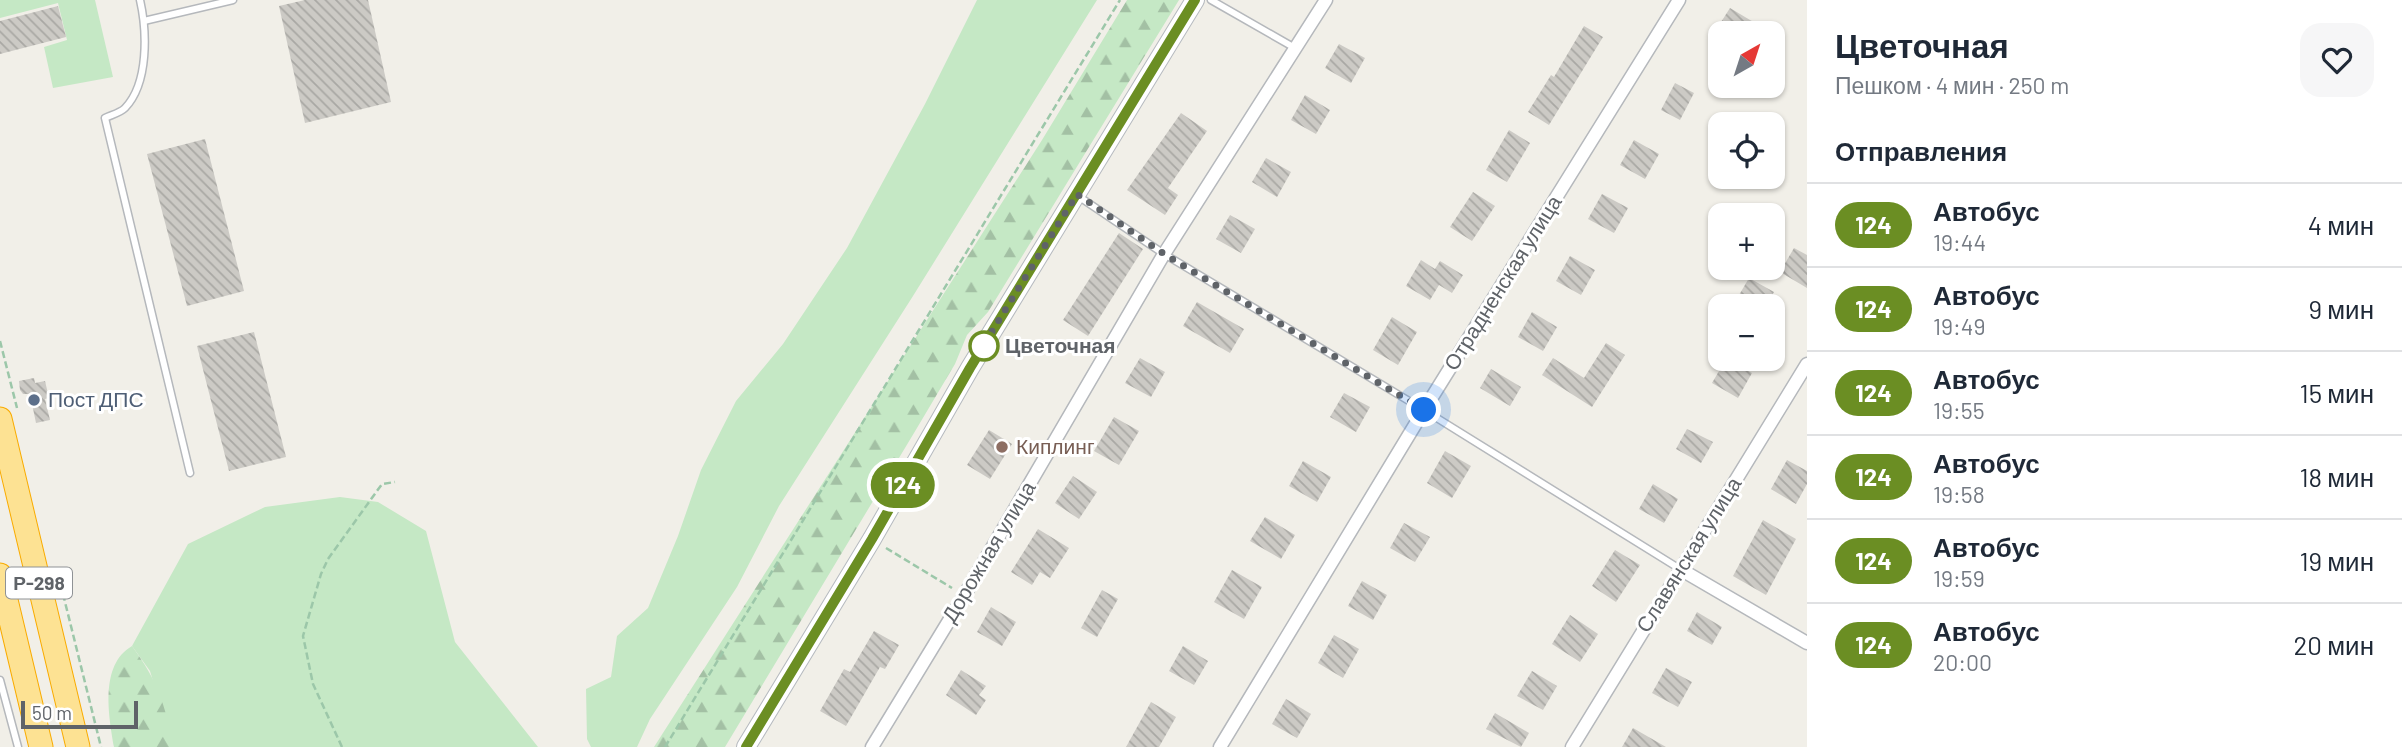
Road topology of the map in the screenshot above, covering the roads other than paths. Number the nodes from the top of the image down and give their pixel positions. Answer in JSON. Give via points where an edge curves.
{"nodes":[{"id":1,"x":140,"y":0,"type":"edge"},
{"id":2,"x":233,"y":0,"type":"edge"},
{"id":3,"x":1195,"y":0,"type":"edge"},
{"id":4,"x":1211,"y":0,"type":"edge"},
{"id":5,"x":1326,"y":0,"type":"edge"},
{"id":6,"x":1679,"y":0,"type":"edge"},
{"id":7,"x":144,"y":22,"type":"junction"},
{"id":8,"x":1297,"y":49,"type":"junction"},
{"id":9,"x":1077,"y":194,"type":"junction"},
{"id":10,"x":1164,"y":254,"type":"junction"},
{"id":11,"x":1807,"y":364,"type":"edge"},
{"id":12,"x":4,"y":409,"type":"edge"},
{"id":13,"x":1424,"y":410,"type":"junction"},
{"id":14,"x":190,"y":473,"type":"dead end"},
{"id":15,"x":1680,"y":569,"type":"junction"},
{"id":16,"x":0,"y":575,"type":"edge"},
{"id":17,"x":1807,"y":643,"type":"edge"},
{"id":18,"x":0,"y":680,"type":"edge"},
{"id":19,"x":18,"y":747,"type":"edge"},
{"id":20,"x":41,"y":747,"type":"edge"},
{"id":21,"x":78,"y":747,"type":"edge"},
{"id":22,"x":746,"y":747,"type":"edge"},
{"id":23,"x":872,"y":747,"type":"edge"},
{"id":24,"x":1220,"y":747,"type":"edge"},
{"id":25,"x":1572,"y":747,"type":"edge"}],
"edges":[{"from":1,"to":7,"type":"lane"},
{"from":2,"to":7,"type":"lane"},
{"from":3,"to":9,"type":"street"},
{"from":4,"to":8,"type":"lane"},
{"from":5,"to":8,"type":"street","name":"Дорожная улица"},
{"from":6,"to":13,"type":"street","name":"Отрадненская улица"},
{"from":7,"to":14,"type":"lane","via":[[146,46],[138,88],[124,109],[105,118]]},
{"from":8,"to":10,"type":"street","name":"Дорожная улица"},
{"from":9,"to":10,"type":"lane"},
{"from":9,"to":22,"type":"street"},
{"from":10,"to":13,"type":"lane"},
{"from":10,"to":23,"type":"street","name":"Дорожная улица"},
{"from":11,"to":15,"type":"street","name":"Славянская улица"},
{"from":12,"to":21,"type":"highway","number":"Р-298"},
{"from":13,"to":15,"type":"lane"},
{"from":13,"to":24,"type":"street","name":"Отрадненская улица"},
{"from":15,"to":17,"type":"street"},
{"from":15,"to":25,"type":"street","name":"Славянская улица"},
{"from":16,"to":20,"type":"highway","number":"Р-298"},
{"from":18,"to":19,"type":"lane"}]}
